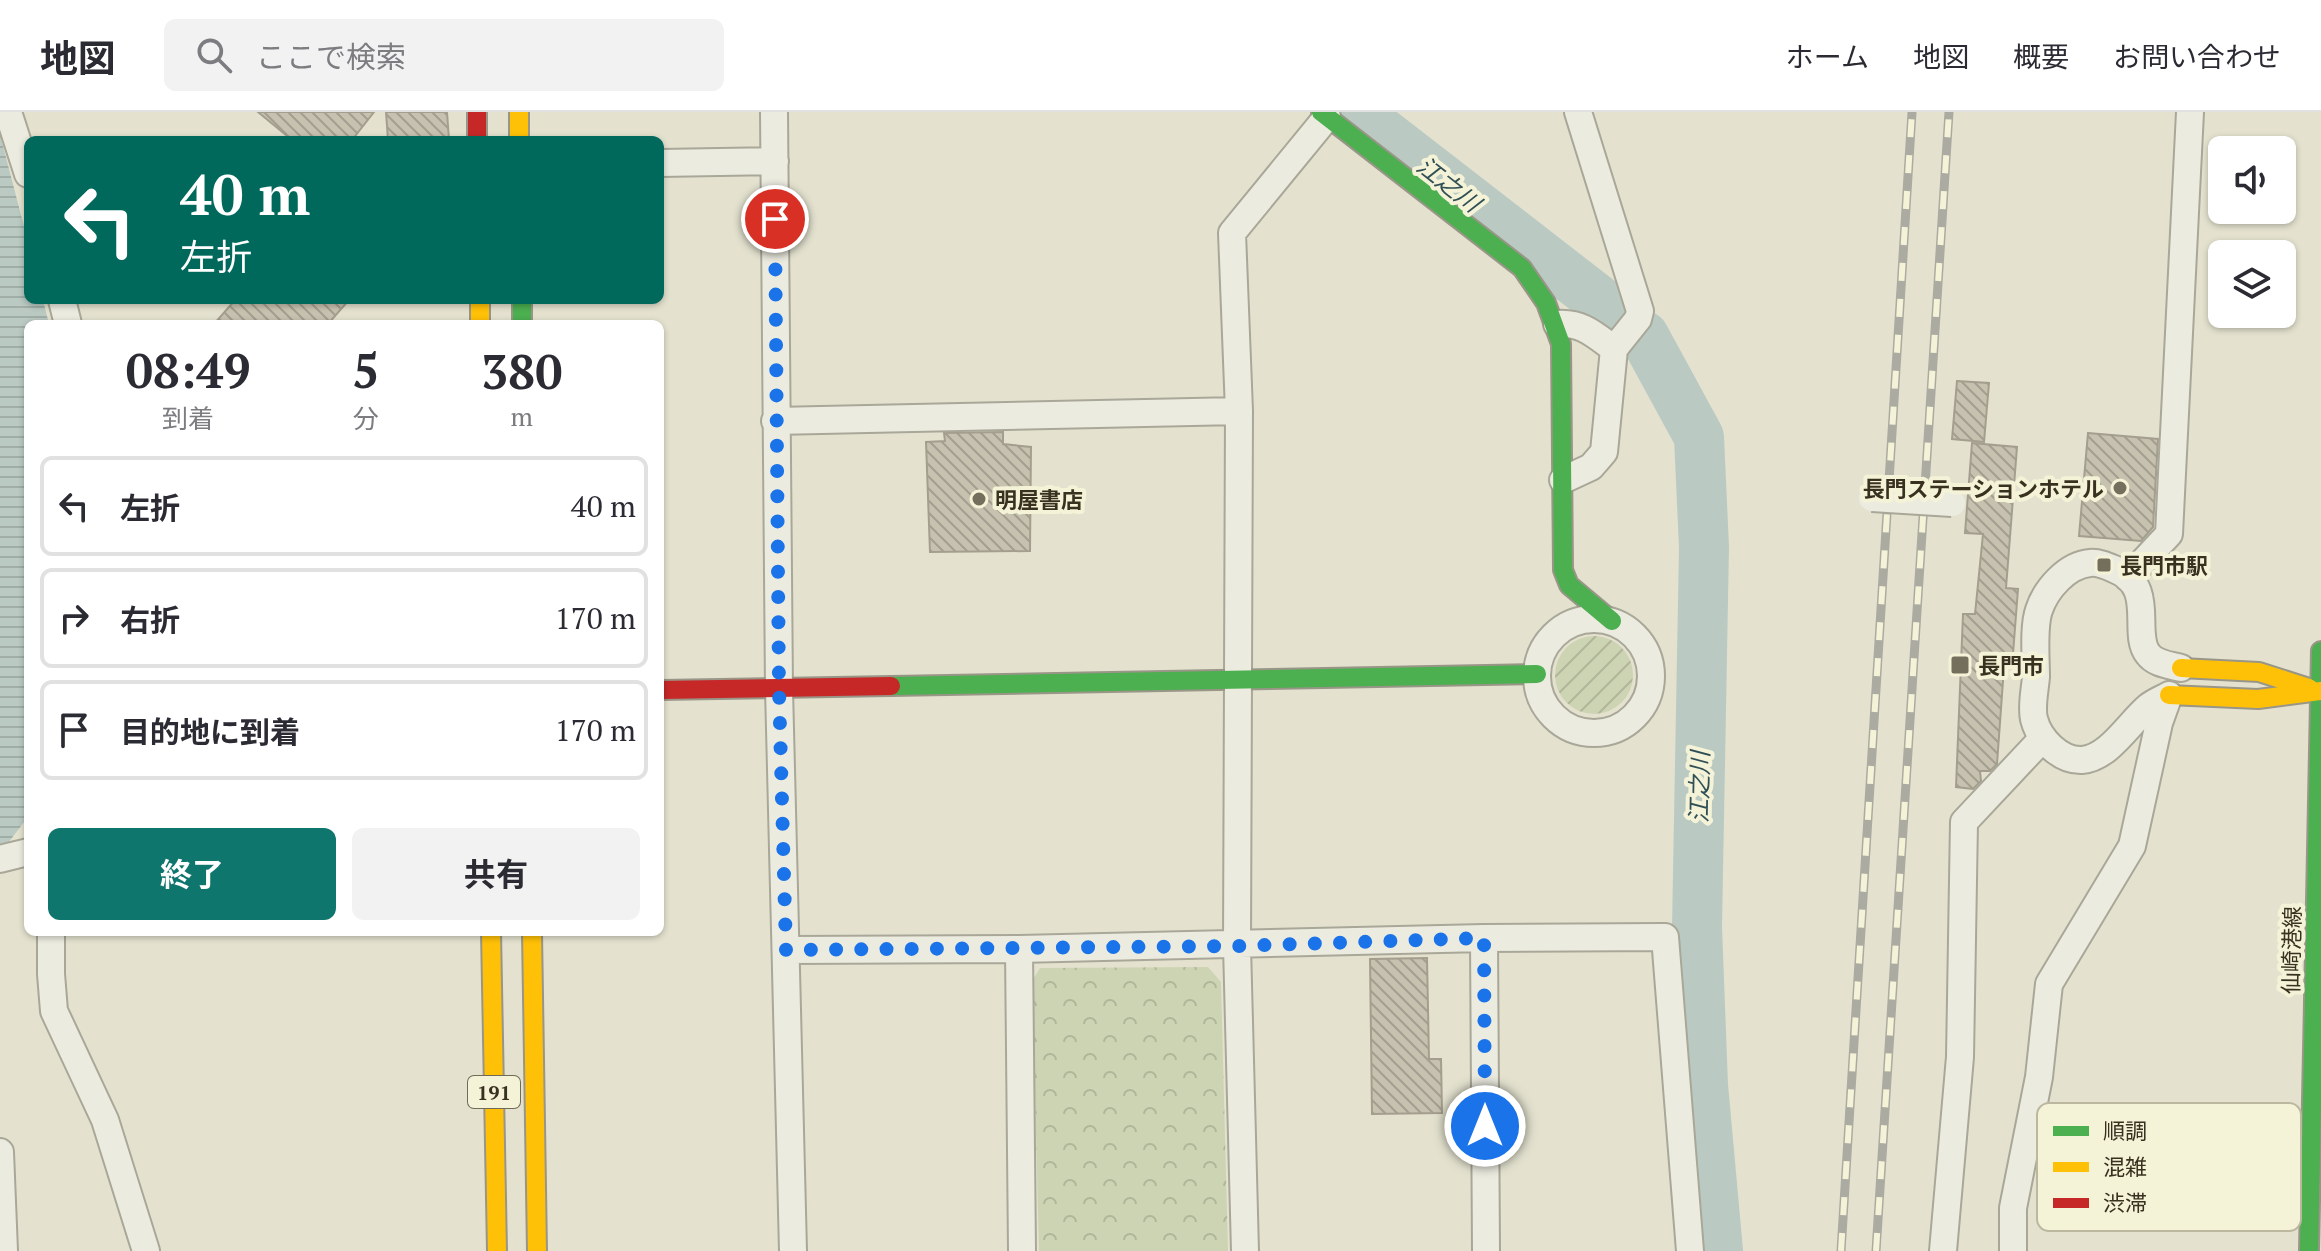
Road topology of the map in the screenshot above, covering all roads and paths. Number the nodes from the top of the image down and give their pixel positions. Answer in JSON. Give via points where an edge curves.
{"nodes":[{"id":1,"x":8,"y":112,"type":"edge"},
{"id":2,"x":477,"y":112,"type":"edge"},
{"id":3,"x":519,"y":112,"type":"edge"},
{"id":4,"x":774,"y":112,"type":"edge"},
{"id":5,"x":1578,"y":112,"type":"edge"},
{"id":6,"x":2190,"y":112,"type":"edge"},
{"id":7,"x":1324,"y":114,"type":"edge"},
{"id":8,"x":477,"y":136,"type":"edge"},
{"id":9,"x":519,"y":136,"type":"edge"},
{"id":10,"x":775,"y":161,"type":"junction"},
{"id":11,"x":24,"y":162,"type":"edge"},
{"id":12,"x":664,"y":163,"type":"edge"},
{"id":13,"x":1557,"y":324,"type":"junction"},
{"id":14,"x":1614,"y":349,"type":"junction"},
{"id":15,"x":1239,"y":411,"type":"junction"},
{"id":16,"x":775,"y":421,"type":"junction"},
{"id":17,"x":1563,"y":480,"type":"junction"},
{"id":18,"x":1872,"y":498,"type":"dead end"},
{"id":19,"x":1952,"y":503,"type":"dead end"},
{"id":20,"x":2128,"y":578,"type":"junction"},
{"id":21,"x":1612,"y":621,"type":"junction"},
{"id":22,"x":2321,"y":651,"type":"edge"},
{"id":23,"x":2181,"y":668,"type":"joint"},
{"id":24,"x":1537,"y":674,"type":"junction"},
{"id":25,"x":1239,"y":680,"type":"junction"},
{"id":26,"x":779,"y":689,"type":"junction"},
{"id":27,"x":664,"y":690,"type":"edge"},
{"id":28,"x":2320,"y":690,"type":"edge"},
{"id":29,"x":2169,"y":695,"type":"junction"},
{"id":30,"x":2043,"y":738,"type":"junction"},
{"id":31,"x":24,"y":853,"type":"edge"},
{"id":32,"x":0,"y":859,"type":"edge"},
{"id":33,"x":2319,"y":879,"type":"edge"},
{"id":34,"x":51,"y":936,"type":"edge"},
{"id":35,"x":491,"y":936,"type":"edge"},
{"id":36,"x":532,"y":936,"type":"edge"},
{"id":37,"x":1484,"y":938,"type":"junction"},
{"id":38,"x":1237,"y":946,"type":"junction"},
{"id":39,"x":1019,"y":949,"type":"junction"},
{"id":40,"x":786,"y":950,"type":"junction"},
{"id":41,"x":0,"y":1152,"type":"edge"},
{"id":42,"x":4,"y":1251,"type":"edge"},
{"id":43,"x":146,"y":1251,"type":"edge"},
{"id":44,"x":497,"y":1251,"type":"edge"},
{"id":45,"x":537,"y":1251,"type":"edge"},
{"id":46,"x":793,"y":1251,"type":"edge"},
{"id":47,"x":1022,"y":1251,"type":"edge"},
{"id":48,"x":1245,"y":1251,"type":"edge"},
{"id":49,"x":1486,"y":1251,"type":"edge"},
{"id":50,"x":1690,"y":1251,"type":"edge"},
{"id":51,"x":1943,"y":1251,"type":"edge"},
{"id":52,"x":2013,"y":1251,"type":"edge"},
{"id":53,"x":2309,"y":1251,"type":"edge"}],
"edges":[{"from":1,"to":11,"type":"street"},
{"from":2,"to":8,"type":"main road"},
{"from":3,"to":9,"type":"main road"},
{"from":4,"to":10,"type":"street"},
{"from":5,"to":14,"type":"street","via":[[1640,304],[1638,319]]},
{"from":6,"to":20,"type":"street","via":[[2169,534]]},
{"from":7,"to":13,"type":"main road","via":[[1522,268]]},
{"from":7,"to":15,"type":"street","via":[[1232,233]]},
{"from":10,"to":12,"type":"street"},
{"from":10,"to":16,"type":"street"},
{"from":13,"to":14,"type":"street","via":[[1585,327]]},
{"from":13,"to":17,"type":"main road"},
{"from":14,"to":17,"type":"street","via":[[1604,452],[1591,467]]},
{"from":15,"to":16,"type":"street"},
{"from":15,"to":25,"type":"street"},
{"from":16,"to":26,"type":"street"},
{"from":17,"to":21,"type":"main road","via":[[1563,570],[1569,585]]},
{"from":18,"to":19,"type":"street","bridge":true},
{"from":20,"to":23,"type":"street","via":[[2140,600],[2148,654],[2161,664]]},
{"from":20,"to":30,"type":"street","via":[[2092,563],[2066,573],[2048,592],[2038,611],[2034,718]]},
{"from":21,"to":24,"type":"street","via":[[1588,618],[1559,631],[1539,657]]},
{"from":21,"to":24,"type":"street","via":[[1633,633],[1650,660],[1650,693],[1632,720],[1602,733],[1569,728],[1545,706]]},
{"from":22,"to":28,"type":"main road","name":"仙崎港線"},
{"from":23,"to":28,"type":"main road","via":[[2259,672]]},
{"from":24,"to":25,"type":"main road"},
{"from":25,"to":26,"type":"main road"},
{"from":25,"to":38,"type":"street"},
{"from":26,"to":27,"type":"main road"},
{"from":26,"to":40,"type":"street"},
{"from":28,"to":29,"type":"main road","via":[[2258,699]]},
{"from":28,"to":33,"type":"main road","name":"仙崎港線"},
{"from":29,"to":30,"type":"street","via":[[2096,755],[2082,760],[2051,748]]},
{"from":29,"to":52,"type":"street","via":[[2132,846],[2049,984],[2039,1077],[2013,1208]]},
{"from":30,"to":51,"type":"street","via":[[1964,822],[1960,1057]]},
{"from":31,"to":32,"type":"street"},
{"from":33,"to":53,"type":"main road","name":"仙崎港線"},
{"from":34,"to":43,"type":"street","via":[[54,1011],[105,1120]]},
{"from":35,"to":44,"type":"main road","number":"191"},
{"from":36,"to":45,"type":"main road","number":"191"},
{"from":37,"to":38,"type":"street"},
{"from":37,"to":49,"type":"street"},
{"from":37,"to":50,"type":"street","via":[[1665,937]]},
{"from":38,"to":39,"type":"street"},
{"from":38,"to":48,"type":"street"},
{"from":39,"to":40,"type":"street"},
{"from":39,"to":47,"type":"street"},
{"from":40,"to":46,"type":"street"},
{"from":41,"to":42,"type":"street"}]}
